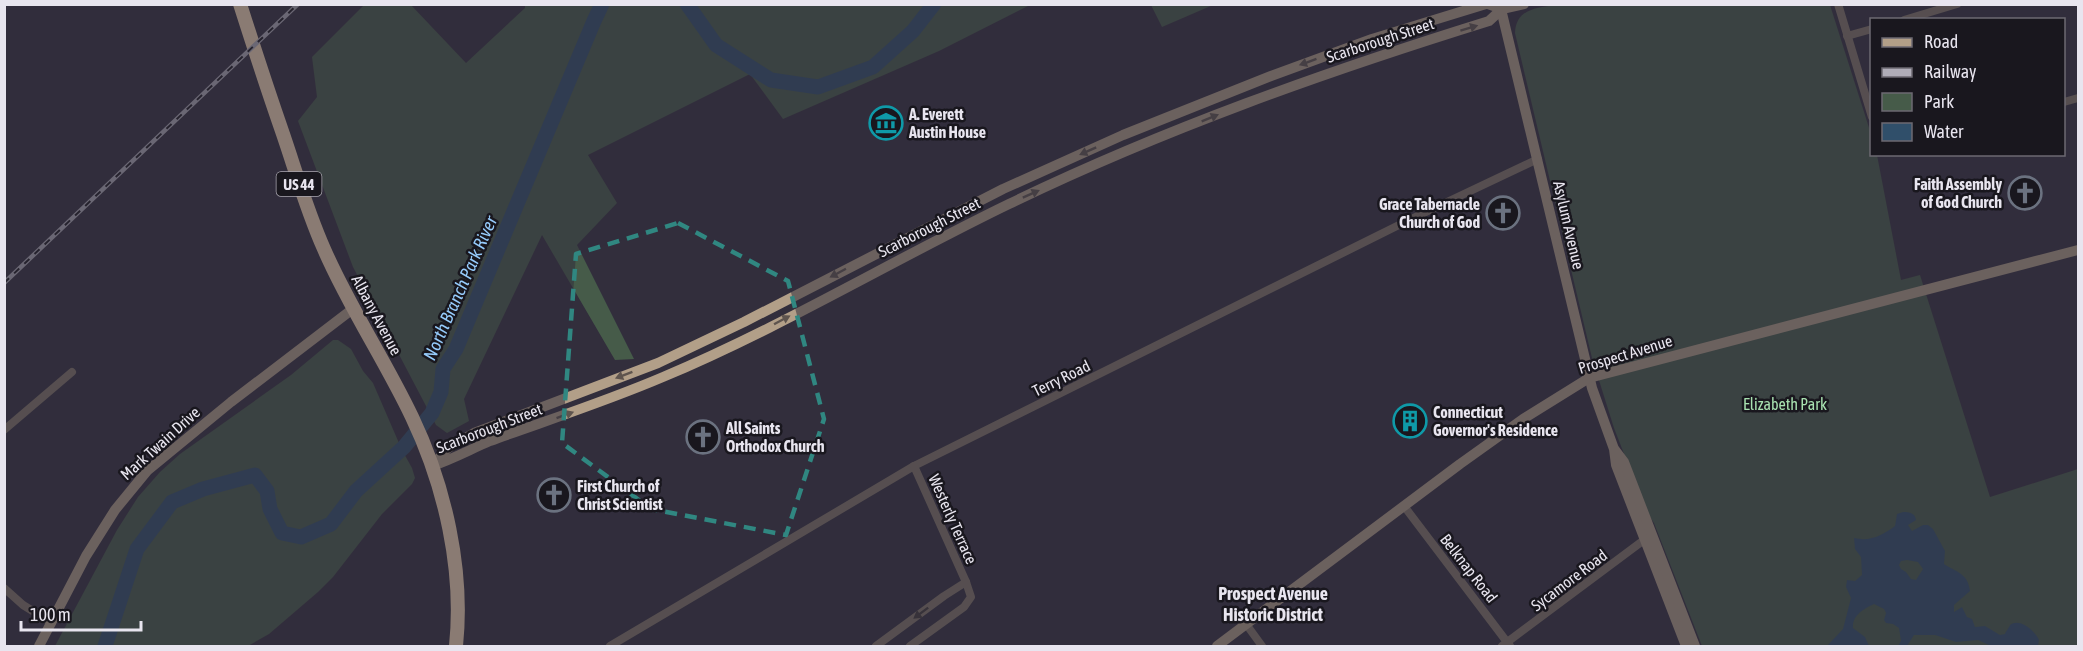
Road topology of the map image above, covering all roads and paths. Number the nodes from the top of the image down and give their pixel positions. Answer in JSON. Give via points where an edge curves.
{"nodes":[{"id":1,"x":240,"y":4,"type":"edge"},
{"id":2,"x":1487,"y":4,"type":"edge"},
{"id":3,"x":1524,"y":4,"type":"edge"},
{"id":4,"x":1838,"y":4,"type":"edge"},
{"id":5,"x":1957,"y":4,"type":"edge"},
{"id":6,"x":1501,"y":7,"type":"edge"},
{"id":7,"x":1911,"y":18,"type":"edge"},
{"id":8,"x":1870,"y":30,"type":"edge"},
{"id":9,"x":1847,"y":36,"type":"junction"},
{"id":10,"x":1372,"y":39,"type":"junction"},
{"id":11,"x":1378,"y":56,"type":"junction"},
{"id":12,"x":1271,"y":76,"type":"junction"},
{"id":13,"x":1276,"y":91,"type":"junction"},
{"id":14,"x":1870,"y":111,"type":"edge"},
{"id":15,"x":1123,"y":135,"type":"junction"},
{"id":16,"x":1130,"y":150,"type":"junction"},
{"id":17,"x":1538,"y":159,"type":"junction"},
{"id":18,"x":1003,"y":189,"type":"junction"},
{"id":19,"x":1011,"y":203,"type":"junction"},
{"id":20,"x":2079,"y":250,"type":"edge"},
{"id":21,"x":873,"y":254,"type":"junction"},
{"id":22,"x":881,"y":268,"type":"junction"},
{"id":23,"x":354,"y":308,"type":"junction"},
{"id":24,"x":744,"y":322,"type":"junction"},
{"id":25,"x":749,"y":337,"type":"junction"},
{"id":26,"x":658,"y":363,"type":"junction"},
{"id":27,"x":72,"y":372,"type":"dead end"},
{"id":28,"x":664,"y":377,"type":"junction"},
{"id":29,"x":1589,"y":378,"type":"junction"},
{"id":30,"x":4,"y":430,"type":"edge"},
{"id":31,"x":432,"y":466,"type":"junction"},
{"id":32,"x":914,"y":466,"type":"junction"},
{"id":33,"x":1404,"y":506,"type":"junction"},
{"id":34,"x":1648,"y":537,"type":"junction"},
{"id":35,"x":966,"y":582,"type":"junction"},
{"id":36,"x":4,"y":588,"type":"edge"},
{"id":37,"x":52,"y":622,"type":"junction"},
{"id":38,"x":1246,"y":624,"type":"junction"},
{"id":39,"x":1507,"y":645,"type":"edge"},
{"id":40,"x":39,"y":646,"type":"edge"},
{"id":41,"x":456,"y":646,"type":"edge"},
{"id":42,"x":610,"y":646,"type":"edge"},
{"id":43,"x":876,"y":646,"type":"edge"},
{"id":44,"x":910,"y":646,"type":"edge"},
{"id":45,"x":1217,"y":646,"type":"edge"},
{"id":46,"x":1262,"y":646,"type":"edge"},
{"id":47,"x":1686,"y":646,"type":"edge"},
{"id":48,"x":1695,"y":646,"type":"edge"}],
"edges":[{"from":1,"to":23,"type":"highway","name":"Albany Avenue","number":"US 44","via":[[310,215]]},
{"from":2,"to":6,"type":"main road","name":"Scarborough Street"},
{"from":2,"to":10,"type":"main road","name":"Scarborough Street"},
{"from":3,"to":6,"type":"main road"},
{"from":4,"to":9,"type":"street"},
{"from":5,"to":7,"type":"street"},
{"from":11,"to":6,"type":"main road","name":"Scarborough Street","one_way":true,"via":[[1489,21]]},
{"from":6,"to":17,"type":"main road","name":"Asylum Avenue"},
{"from":8,"to":9,"type":"street"},
{"from":9,"to":14,"type":"street"},
{"from":10,"to":11,"type":"main road"},
{"from":10,"to":12,"type":"main road","name":"Scarborough Street","one_way":true},
{"from":11,"to":13,"type":"main road","name":"Scarborough Street"},
{"from":12,"to":13,"type":"main road"},
{"from":12,"to":15,"type":"main road","name":"Scarborough Street"},
{"from":16,"to":13,"type":"main road","name":"Scarborough Street","one_way":true},
{"from":15,"to":16,"type":"main road"},
{"from":15,"to":18,"type":"main road","name":"Scarborough Street","one_way":true},
{"from":19,"to":16,"type":"main road","name":"Scarborough Street","one_way":true},
{"from":17,"to":29,"type":"main road","name":"Asylum Avenue"},
{"from":17,"to":32,"type":"street","name":"Terry Road"},
{"from":18,"to":19,"type":"main road"},
{"from":18,"to":21,"type":"main road","name":"Scarborough Street"},
{"from":19,"to":22,"type":"main road","name":"Scarborough Street"},
{"from":20,"to":29,"type":"main road","name":"Prospect Avenue"},
{"from":21,"to":22,"type":"main road"},
{"from":21,"to":24,"type":"main road","name":"Scarborough Street","one_way":true},
{"from":25,"to":22,"type":"main road","name":"Scarborough Street","one_way":true},
{"from":23,"to":31,"type":"highway","name":"Albany Avenue","number":"US 44","via":[[412,416]]},
{"from":23,"to":37,"type":"main road","name":"Mark Twain Drive","via":[[147,471],[115,510]]},
{"from":24,"to":25,"type":"main road"},
{"from":24,"to":26,"type":"main road","name":"Scarborough Street"},
{"from":25,"to":28,"type":"main road","name":"Scarborough Street"},
{"from":26,"to":28,"type":"main road"},
{"from":26,"to":31,"type":"main road","name":"Scarborough Street","one_way":true,"via":[[474,433],[448,447]]},
{"from":27,"to":30,"type":"street"},
{"from":31,"to":28,"type":"main road","name":"Scarborough Street","one_way":true},
{"from":29,"to":33,"type":"main road","name":"Prospect Avenue","via":[[1515,425]]},
{"from":29,"to":34,"type":"main road","name":"Asylum Avenue","via":[[1616,465]]},
{"from":31,"to":41,"type":"highway","name":"Albany Avenue","number":"US 44","via":[[453,559]]},
{"from":32,"to":35,"type":"street","name":"Westerly Terrace"},
{"from":32,"to":42,"type":"street","name":"Terry Road"},
{"from":33,"to":38,"type":"main road","name":"Prospect Avenue"},
{"from":33,"to":39,"type":"street","name":"Belknap Road"},
{"from":34,"to":39,"type":"street","name":"Sycamore Road"},
{"from":34,"to":47,"type":"main road","name":"Asylum Avenue"},
{"from":34,"to":48,"type":"main road","name":"Asylum Avenue"},
{"from":35,"to":43,"type":"street","name":"Westerly Terrace","one_way":true},
{"from":35,"to":44,"type":"street","name":"Westerly Terrace","via":[[971,597],[964,607]]},
{"from":36,"to":37,"type":"street"},
{"from":37,"to":40,"type":"main road","name":"Mark Twain Drive"},
{"from":38,"to":45,"type":"main road","name":"Prospect Avenue"},
{"from":38,"to":46,"type":"street"}]}
